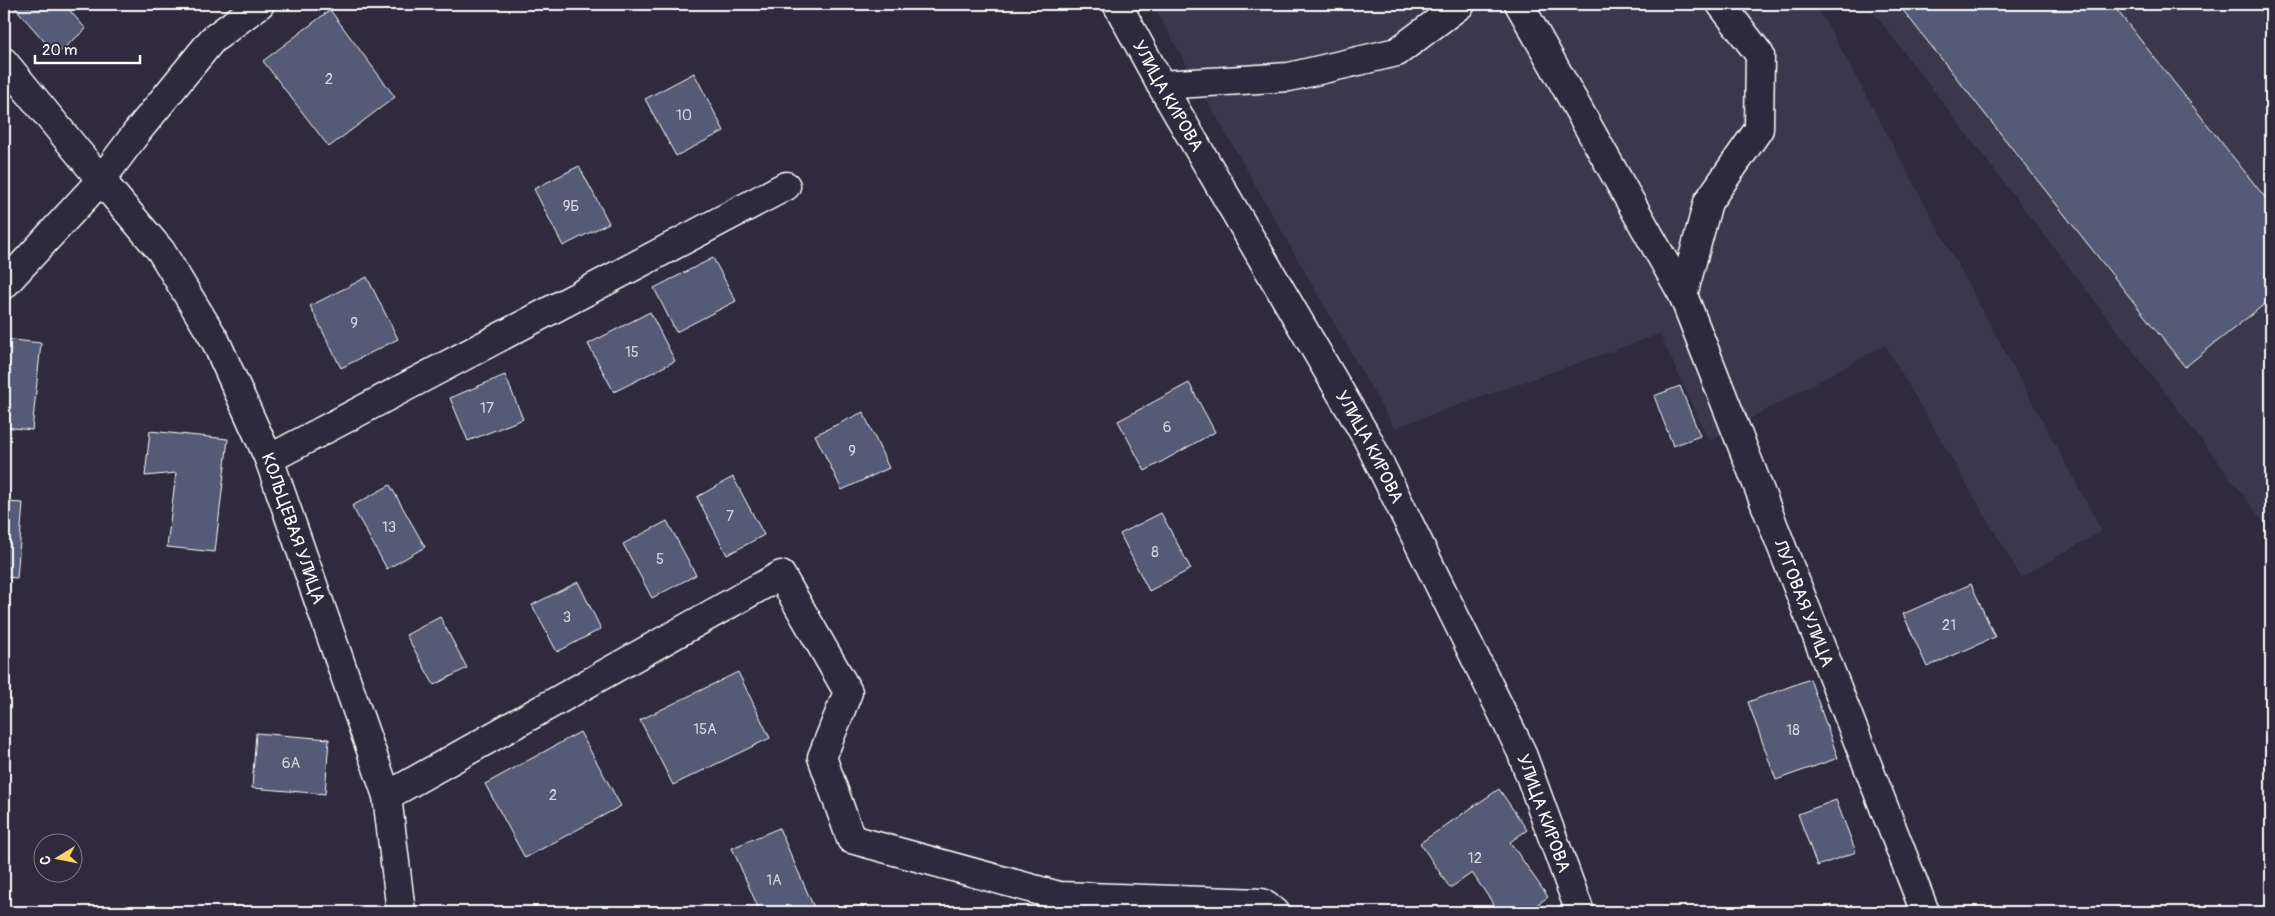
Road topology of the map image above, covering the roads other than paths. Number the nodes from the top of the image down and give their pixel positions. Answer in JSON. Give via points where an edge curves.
{"nodes":[{"id":1,"x":260,"y":4,"type":"edge"},
{"id":2,"x":1117,"y":4,"type":"edge"},
{"id":3,"x":1461,"y":4,"type":"edge"},
{"id":4,"x":1519,"y":4,"type":"edge"},
{"id":5,"x":1721,"y":4,"type":"edge"},
{"id":6,"x":4,"y":62,"type":"edge"},
{"id":7,"x":1161,"y":85,"type":"junction"},
{"id":8,"x":101,"y":180,"type":"junction"},
{"id":9,"x":786,"y":186,"type":"dead end"},
{"id":10,"x":4,"y":285,"type":"edge"},
{"id":11,"x":1683,"y":295,"type":"junction"},
{"id":12,"x":269,"y":459,"type":"junction"},
{"id":13,"x":387,"y":796,"type":"junction"},
{"id":14,"x":401,"y":912,"type":"edge"},
{"id":15,"x":1275,"y":912,"type":"edge"},
{"id":16,"x":1580,"y":912,"type":"edge"},
{"id":17,"x":1925,"y":912,"type":"edge"}],
"edges":[{"from":1,"to":8,"type":"street","via":[[212,40]]},
{"from":2,"to":7,"type":"street","name":"УЛИЦА КИРОВА"},
{"from":3,"to":7,"type":"street","via":[[1397,52],[1288,77]]},
{"from":4,"to":11,"type":"street","name":"ЛУГОВАЯ УЛИЦА"},
{"from":5,"to":11,"type":"street","via":[[1760,55],[1759,128],[1708,202]]},
{"from":6,"to":8,"type":"street","name":"КОЛЬЦЕВАЯ УЛИЦА"},
{"from":7,"to":16,"type":"street","name":"УЛИЦА КИРОВА","via":[[1367,438],[1520,751]]},
{"from":8,"to":10,"type":"street"},
{"from":8,"to":12,"type":"street","name":"КОЛЬЦЕВАЯ УЛИЦА","via":[[161,252],[215,340]]},
{"from":9,"to":12,"type":"street"},
{"from":11,"to":17,"type":"street","name":"ЛУГОВАЯ УЛИЦА"},
{"from":12,"to":13,"type":"street","name":"КОЛЬЦЕВАЯ УЛИЦА"},
{"from":13,"to":14,"type":"street","name":"КОЛЬЦЕВАЯ УЛИЦА"},
{"from":13,"to":15,"type":"street","via":[[782,575],[848,692],[822,757],[851,839],[1059,896],[1262,903]]}]}
